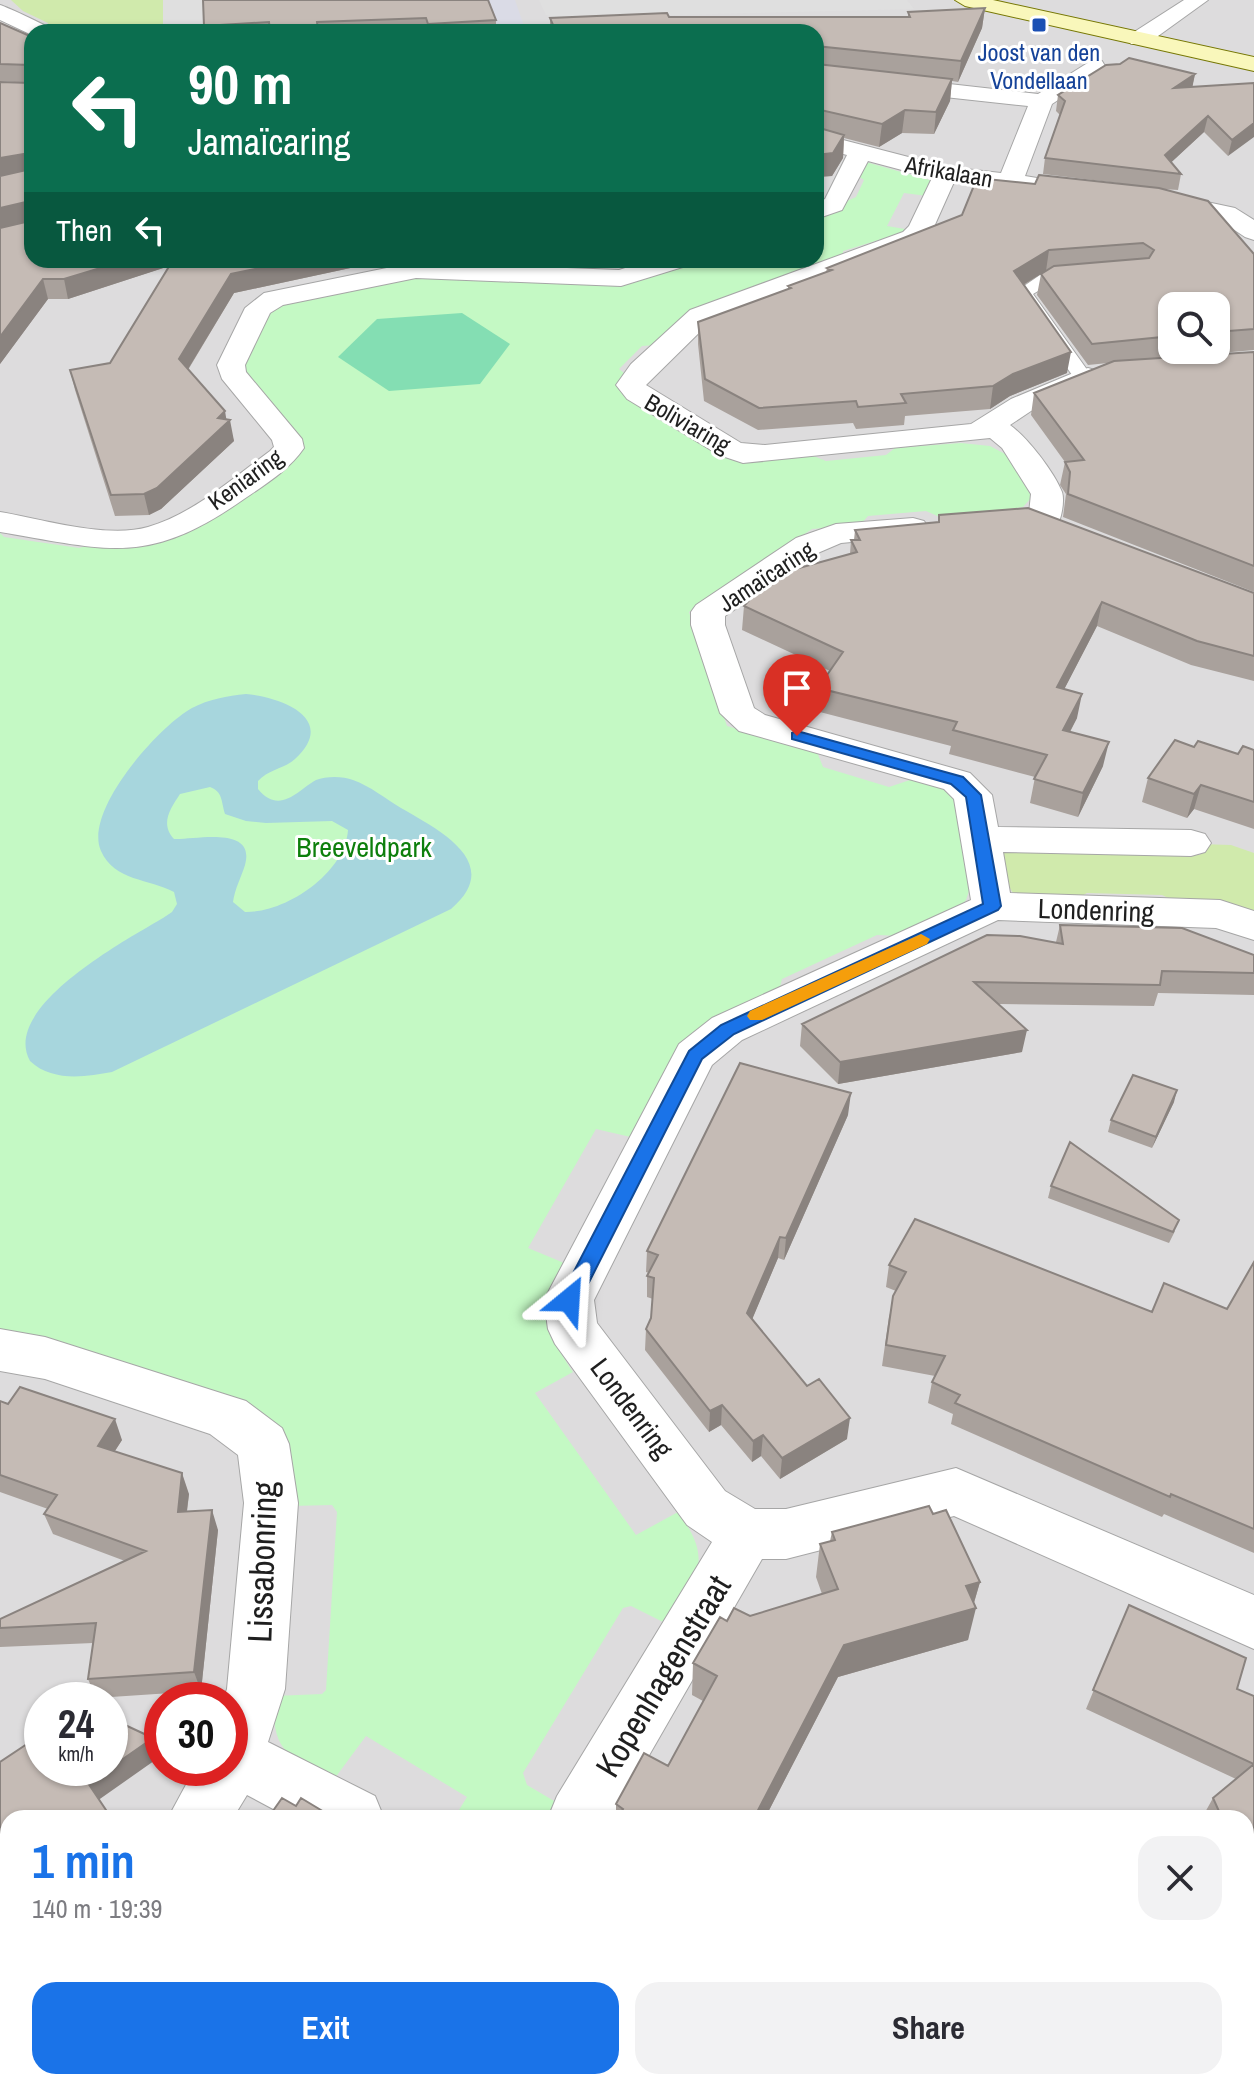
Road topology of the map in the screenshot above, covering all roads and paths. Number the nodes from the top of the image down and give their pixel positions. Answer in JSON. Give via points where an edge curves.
{"nodes":[{"id":1,"x":965,"y":0,"type":"edge"},
{"id":2,"x":1198,"y":0,"type":"edge"},
{"id":3,"x":0,"y":11,"type":"edge"},
{"id":4,"x":24,"y":25,"type":"edge"},
{"id":5,"x":1139,"y":39,"type":"junction"},
{"id":6,"x":1254,"y":64,"type":"edge"},
{"id":7,"x":1094,"y":66,"type":"dead end"},
{"id":8,"x":824,"y":77,"type":"edge"},
{"id":9,"x":1042,"y":101,"type":"junction"},
{"id":10,"x":824,"y":142,"type":"edge"},
{"id":11,"x":860,"y":153,"type":"junction"},
{"id":12,"x":946,"y":174,"type":"junction"},
{"id":13,"x":1010,"y":182,"type":"junction"},
{"id":14,"x":1069,"y":189,"type":"edge"},
{"id":15,"x":1142,"y":197,"type":"edge"},
{"id":16,"x":1254,"y":203,"type":"edge"},
{"id":17,"x":824,"y":208,"type":"edge"},
{"id":18,"x":1226,"y":213,"type":"junction"},
{"id":19,"x":1254,"y":232,"type":"edge"},
{"id":20,"x":402,"y":268,"type":"edge"},
{"id":21,"x":462,"y":268,"type":"edge"},
{"id":22,"x":652,"y":268,"type":"edge"},
{"id":23,"x":1093,"y":276,"type":"edge"},
{"id":24,"x":1119,"y":371,"type":"edge"},
{"id":25,"x":1084,"y":378,"type":"junction"},
{"id":26,"x":992,"y":426,"type":"junction"},
{"id":27,"x":0,"y":522,"type":"edge"},
{"id":28,"x":941,"y":526,"type":"edge"},
{"id":29,"x":1044,"y":526,"type":"edge"},
{"id":30,"x":980,"y":839,"type":"junction"},
{"id":31,"x":1191,"y":843,"type":"dead end"},
{"id":32,"x":992,"y":906,"type":"junction"},
{"id":33,"x":1254,"y":926,"type":"edge"},
{"id":34,"x":0,"y":1350,"type":"edge"},
{"id":35,"x":747,"y":1534,"type":"junction"},
{"id":36,"x":1254,"y":1622,"type":"edge"},
{"id":37,"x":248,"y":1713,"type":"edge"},
{"id":38,"x":248,"y":1772,"type":"edge"},
{"id":39,"x":218,"y":1786,"type":"edge"},
{"id":40,"x":204,"y":1810,"type":"edge"},
{"id":41,"x":335,"y":1810,"type":"edge"},
{"id":42,"x":584,"y":1810,"type":"edge"}],
"edges":[{"from":1,"to":5,"type":"street"},
{"from":2,"to":5,"type":"street"},
{"from":3,"to":4,"type":"street"},
{"from":5,"to":6,"type":"street"},
{"from":7,"to":9,"type":"street"},
{"from":8,"to":9,"type":"street"},
{"from":9,"to":13,"type":"street"},
{"from":10,"to":11,"type":"street","name":"Afrikalaan"},
{"from":11,"to":12,"type":"street","name":"Afrikalaan"},
{"from":11,"to":17,"type":"street","via":[[837,199]]},
{"from":12,"to":13,"type":"street","name":"Afrikalaan"},
{"from":12,"to":26,"type":"street","name":"Boliviaring","via":[[912,237],[700,316],[631,385],[743,454],[950,438]]},
{"from":13,"to":14,"type":"street","name":"Afrikalaan"},
{"from":15,"to":18,"type":"street"},
{"from":16,"to":18,"type":"street"},
{"from":18,"to":19,"type":"street"},
{"from":20,"to":27,"type":"street","name":"Keniaring","via":[[274,299],[259,308],[232,373],[289,448],[173,530],[125,539]]},
{"from":21,"to":22,"type":"street","name":"Keniaring","via":[[621,278]]},
{"from":23,"to":25,"type":"lane","via":[[1046,279],[1023,293]]},
{"from":24,"to":25,"type":"street","name":"Boliviaring"},
{"from":25,"to":26,"type":"street","name":"Boliviaring","via":[[1021,405]]},
{"from":26,"to":29,"type":"street","via":[[1014,442],[1047,494]]},
{"from":28,"to":30,"type":"street","name":"Jamaïcaring","via":[[836,534],[808,545],[708,612],[708,625],[738,713],[761,726],[957,781],[973,795]]},
{"from":30,"to":31,"type":"street"},
{"from":30,"to":32,"type":"street","name":"Jamaïcaring"},
{"from":32,"to":33,"type":"street","name":"Londenring","via":[[1220,914]]},
{"from":32,"to":35,"type":"street","name":"Londenring","via":[[727,1029],[695,1055],[569,1300],[573,1329],[706,1508]]},
{"from":34,"to":37,"type":"street","name":"Lissabonring","via":[[45,1358],[227,1417],[263,1444],[271,1503],[256,1689]]},
{"from":35,"to":36,"type":"street","via":[[786,1534],[956,1492]]},
{"from":35,"to":42,"type":"street","name":"Kopenhagenstraat"},
{"from":38,"to":41,"type":"street"},
{"from":39,"to":40,"type":"street","name":"Lissabonring"}]}
